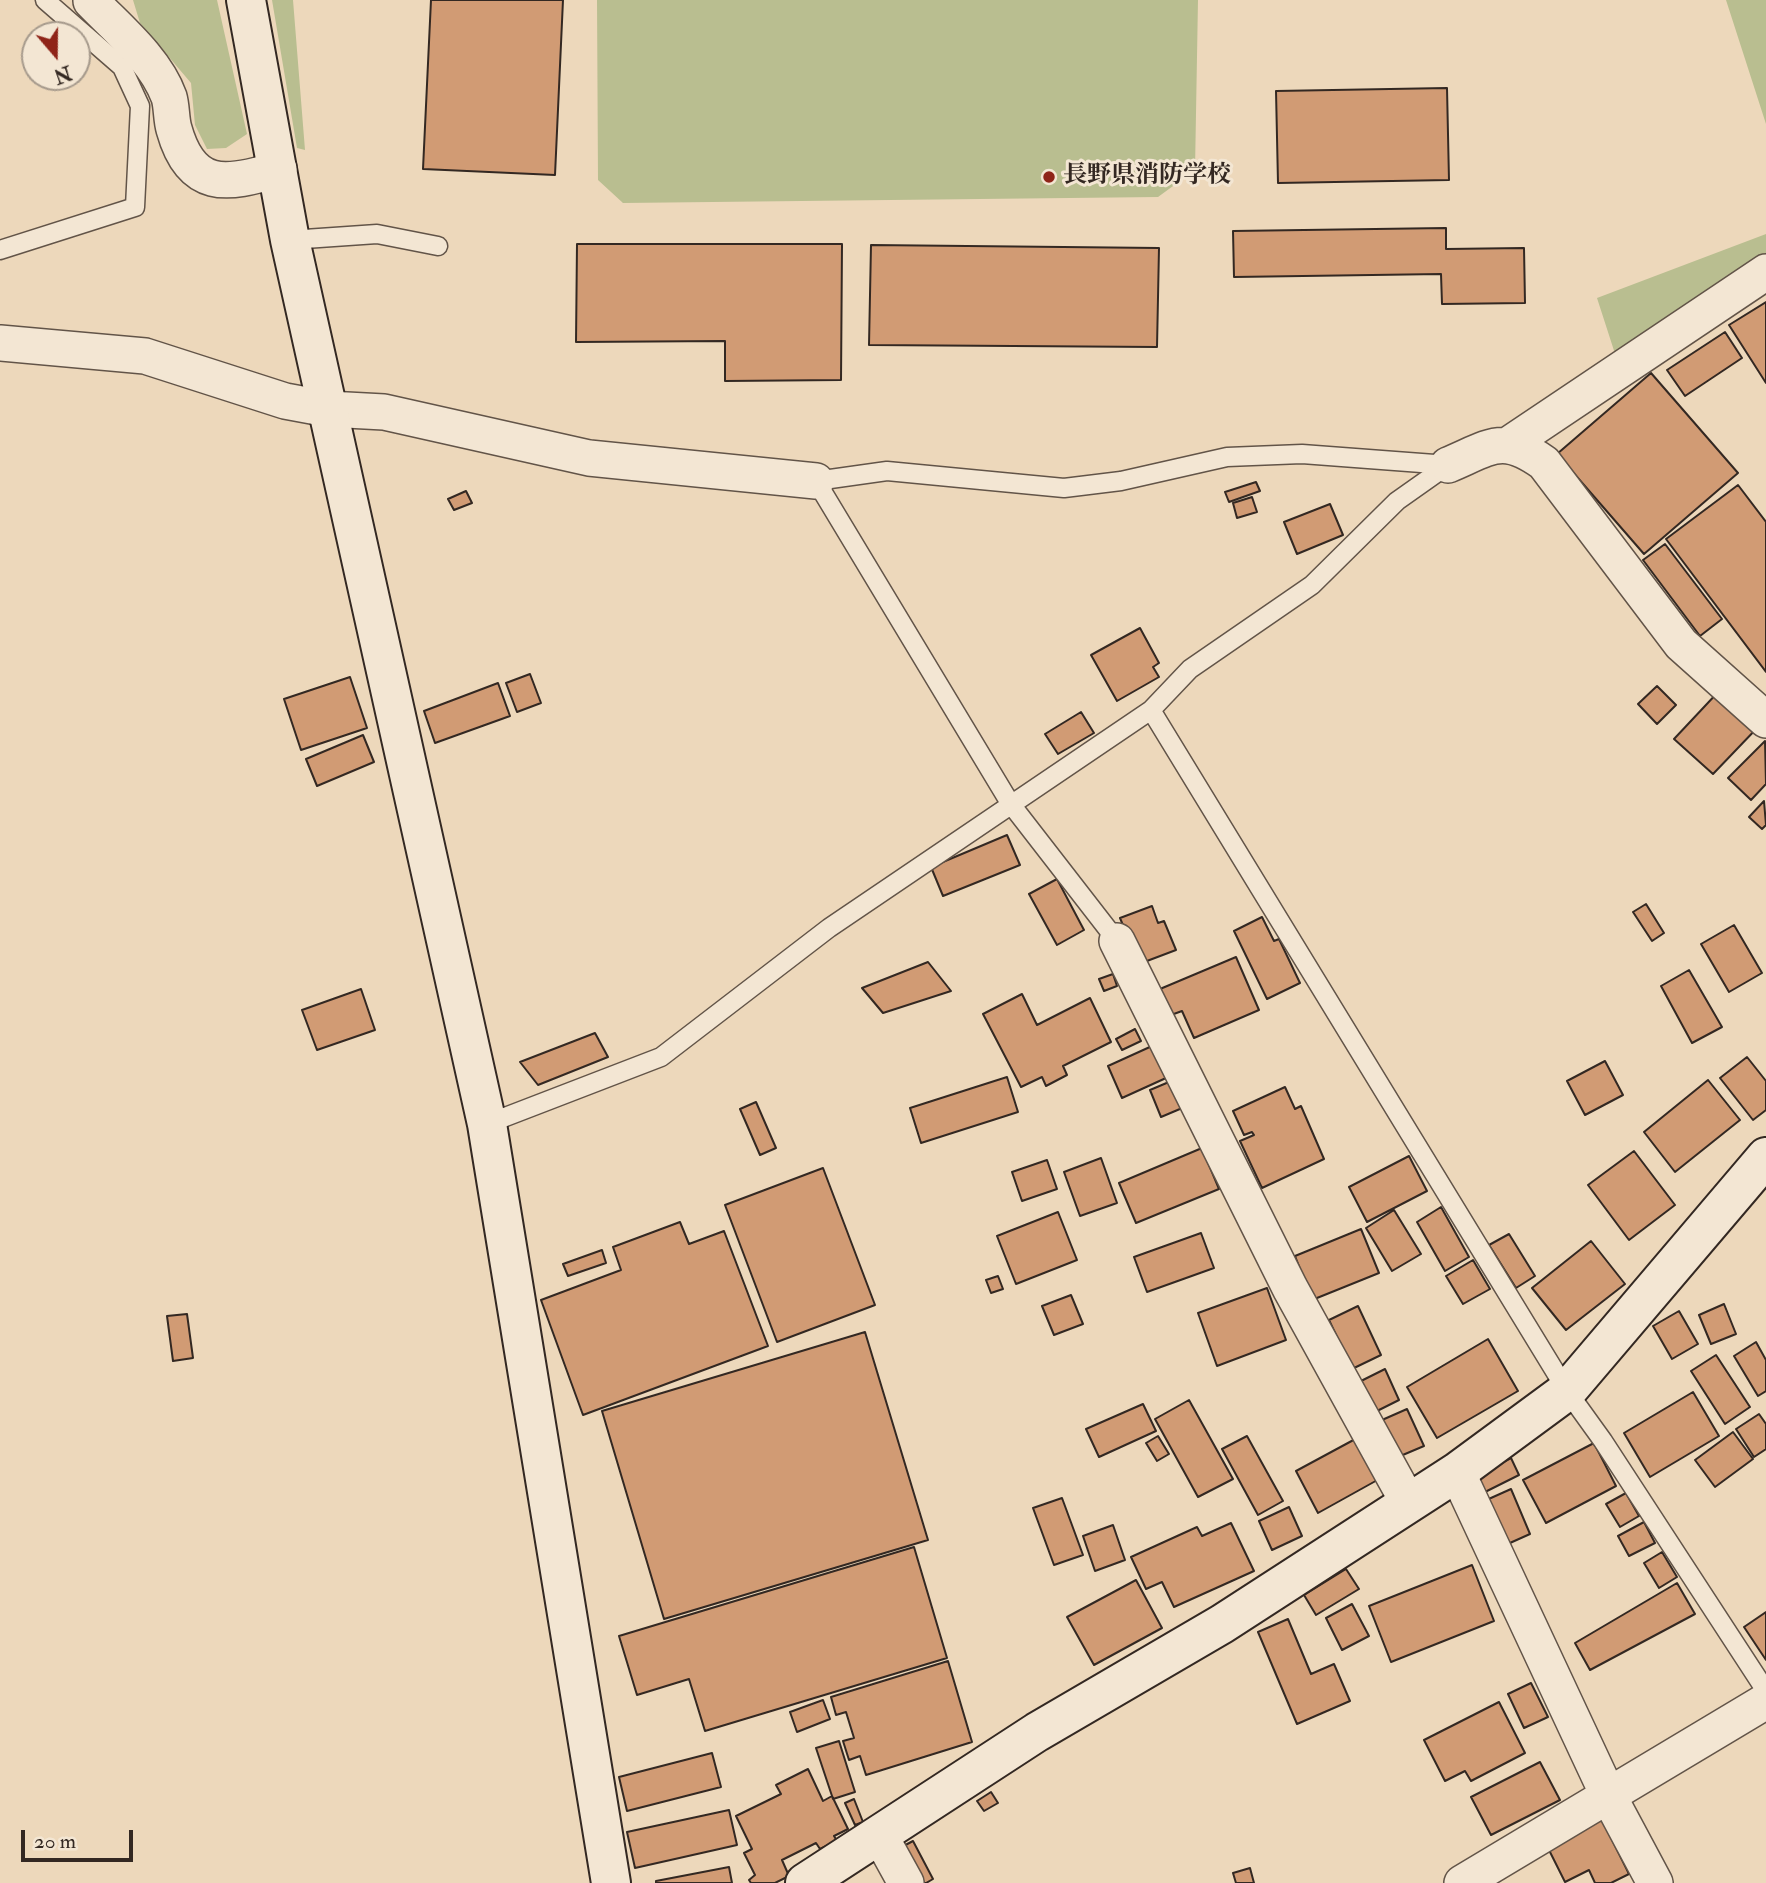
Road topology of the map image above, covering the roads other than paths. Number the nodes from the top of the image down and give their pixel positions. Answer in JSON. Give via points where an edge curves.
{"nodes":[{"id":1,"x":46,"y":0,"type":"edge"},
{"id":2,"x":246,"y":0,"type":"edge"},
{"id":3,"x":90,"y":1,"type":"edge"},
{"id":4,"x":279,"y":169,"type":"junction"},
{"id":5,"x":290,"y":240,"type":"junction"},
{"id":6,"x":438,"y":246,"type":"dead end"},
{"id":7,"x":0,"y":250,"type":"edge"},
{"id":8,"x":1766,"y":272,"type":"edge"},
{"id":9,"x":0,"y":343,"type":"edge"},
{"id":10,"x":328,"y":409,"type":"junction"},
{"id":11,"x":1508,"y":445,"type":"junction"},
{"id":12,"x":1448,"y":464,"type":"junction"},
{"id":13,"x":816,"y":481,"type":"junction"},
{"id":14,"x":1151,"y":710,"type":"junction"},
{"id":15,"x":1766,"y":720,"type":"edge"},
{"id":16,"x":1010,"y":803,"type":"junction"},
{"id":17,"x":1117,"y":941,"type":"joint"},
{"id":18,"x":487,"y":1124,"type":"junction"},
{"id":19,"x":1761,"y":1175,"type":"edge"},
{"id":20,"x":1567,"y":1391,"type":"junction"},
{"id":21,"x":1457,"y":1472,"type":"junction"},
{"id":22,"x":1408,"y":1502,"type":"junction"},
{"id":23,"x":1766,"y":1691,"type":"edge"},
{"id":24,"x":1766,"y":1701,"type":"edge"},
{"id":25,"x":1608,"y":1795,"type":"junction"},
{"id":26,"x":879,"y":1834,"type":"junction"},
{"id":27,"x":611,"y":1883,"type":"edge"},
{"id":28,"x":805,"y":1883,"type":"edge"},
{"id":29,"x":906,"y":1883,"type":"edge"},
{"id":30,"x":1462,"y":1883,"type":"edge"},
{"id":31,"x":1655,"y":1883,"type":"edge"}],
"edges":[{"from":1,"to":7,"type":"lane","via":[[122,67],[140,106],[135,207]]},
{"from":2,"to":4,"type":"street"},
{"from":3,"to":4,"type":"street","via":[[150,63],[169,97],[173,127],[186,162],[204,177],[248,179]]},
{"from":4,"to":5,"type":"street"},
{"from":5,"to":6,"type":"lane","via":[[377,234]]},
{"from":5,"to":10,"type":"street"},
{"from":8,"to":11,"type":"street"},
{"from":9,"to":10,"type":"street","via":[[145,356],[285,401]]},
{"from":10,"to":13,"type":"street","via":[[384,412],[589,458]]},
{"from":10,"to":18,"type":"street"},
{"from":11,"to":12,"type":"street","via":[[1499,443]]},
{"from":11,"to":15,"type":"street","via":[[1523,448],[1544,463],[1681,644]]},
{"from":12,"to":13,"type":"lane","via":[[1302,454],[1227,457],[1121,481],[1064,488],[887,471]]},
{"from":12,"to":14,"type":"lane","via":[[1397,501],[1312,585],[1190,669]]},
{"from":13,"to":16,"type":"lane"},
{"from":14,"to":16,"type":"lane"},
{"from":14,"to":20,"type":"lane"},
{"from":16,"to":17,"type":"lane"},
{"from":16,"to":18,"type":"lane","via":[[829,928],[660,1057]]},
{"from":17,"to":22,"type":"street","via":[[1290,1288]]},
{"from":18,"to":27,"type":"street"},
{"from":19,"to":20,"type":"street"},
{"from":20,"to":21,"type":"street"},
{"from":20,"to":23,"type":"lane"},
{"from":21,"to":22,"type":"street"},
{"from":21,"to":25,"type":"street"},
{"from":22,"to":26,"type":"street","via":[[1222,1623],[1037,1732]]},
{"from":24,"to":25,"type":"street"},
{"from":25,"to":30,"type":"street"},
{"from":25,"to":31,"type":"street"},
{"from":26,"to":28,"type":"street"},
{"from":26,"to":29,"type":"street"}]}
